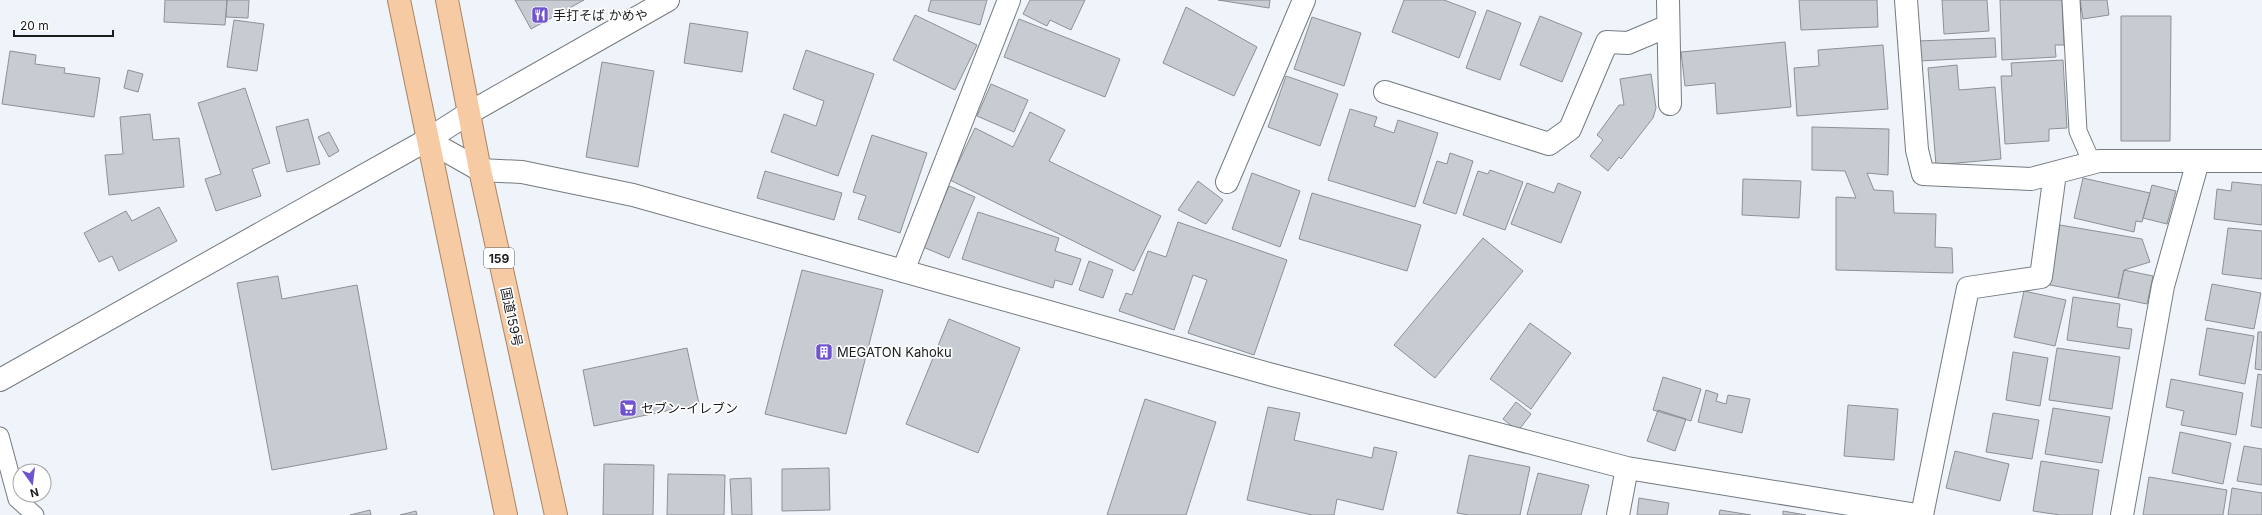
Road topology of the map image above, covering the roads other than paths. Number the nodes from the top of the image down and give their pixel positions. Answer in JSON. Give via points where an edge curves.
{"nodes":[{"id":1,"x":399,"y":0,"type":"edge"},
{"id":2,"x":447,"y":0,"type":"edge"},
{"id":3,"x":668,"y":0,"type":"edge"},
{"id":4,"x":1009,"y":0,"type":"edge"},
{"id":5,"x":1304,"y":0,"type":"edge"},
{"id":6,"x":1668,"y":0,"type":"edge"},
{"id":7,"x":1906,"y":0,"type":"edge"},
{"id":8,"x":2072,"y":0,"type":"edge"},
{"id":9,"x":1668,"y":26,"type":"junction"},
{"id":10,"x":1385,"y":92,"type":"dead end"},
{"id":11,"x":1670,"y":104,"type":"dead end"},
{"id":12,"x":469,"y":113,"type":"junction"},
{"id":13,"x":427,"y":140,"type":"junction"},
{"id":14,"x":2198,"y":161,"type":"junction"},
{"id":15,"x":2262,"y":161,"type":"edge"},
{"id":16,"x":2092,"y":163,"type":"junction"},
{"id":17,"x":480,"y":170,"type":"junction"},
{"id":18,"x":2055,"y":173,"type":"junction"},
{"id":19,"x":1227,"y":182,"type":"dead end"},
{"id":20,"x":903,"y":271,"type":"junction"},
{"id":21,"x":0,"y":380,"type":"edge"},
{"id":22,"x":0,"y":436,"type":"edge"},
{"id":23,"x":1627,"y":468,"type":"junction"},
{"id":24,"x":35,"y":515,"type":"edge"},
{"id":25,"x":506,"y":515,"type":"edge"},
{"id":26,"x":556,"y":515,"type":"edge"},
{"id":27,"x":1618,"y":515,"type":"edge"},
{"id":28,"x":1917,"y":515,"type":"edge"},
{"id":29,"x":1922,"y":515,"type":"edge"},
{"id":30,"x":2122,"y":515,"type":"edge"}],
"edges":[{"from":1,"to":13,"type":"highway"},
{"from":2,"to":12,"type":"highway","name":"国道159号","number":"159"},
{"from":3,"to":12,"type":"street"},
{"from":4,"to":20,"type":"street"},
{"from":5,"to":19,"type":"street"},
{"from":6,"to":9,"type":"street"},
{"from":7,"to":18,"type":"street","via":[[1917,150],[1923,174],[2031,178]]},
{"from":8,"to":16,"type":"lane","via":[[2078,131]]},
{"from":9,"to":10,"type":"street","via":[[1628,43],[1607,42],[1570,128],[1549,144]]},
{"from":9,"to":11,"type":"street"},
{"from":12,"to":13,"type":"street"},
{"from":12,"to":17,"type":"highway","name":"国道159号","number":"159"},
{"from":13,"to":17,"type":"street"},
{"from":13,"to":21,"type":"street"},
{"from":13,"to":25,"type":"highway"},
{"from":14,"to":15,"type":"street"},
{"from":14,"to":16,"type":"street"},
{"from":14,"to":30,"type":"street","via":[[2163,286]]},
{"from":16,"to":18,"type":"street"},
{"from":17,"to":20,"type":"street","via":[[522,172],[633,195]]},
{"from":17,"to":26,"type":"highway","name":"国道159号","number":"159"},
{"from":18,"to":29,"type":"street","via":[[2041,278],[1968,288]]},
{"from":20,"to":23,"type":"street","via":[[1269,374]]},
{"from":22,"to":24,"type":"lane","via":[[18,499]]},
{"from":23,"to":27,"type":"street"},
{"from":23,"to":28,"type":"street"}]}
